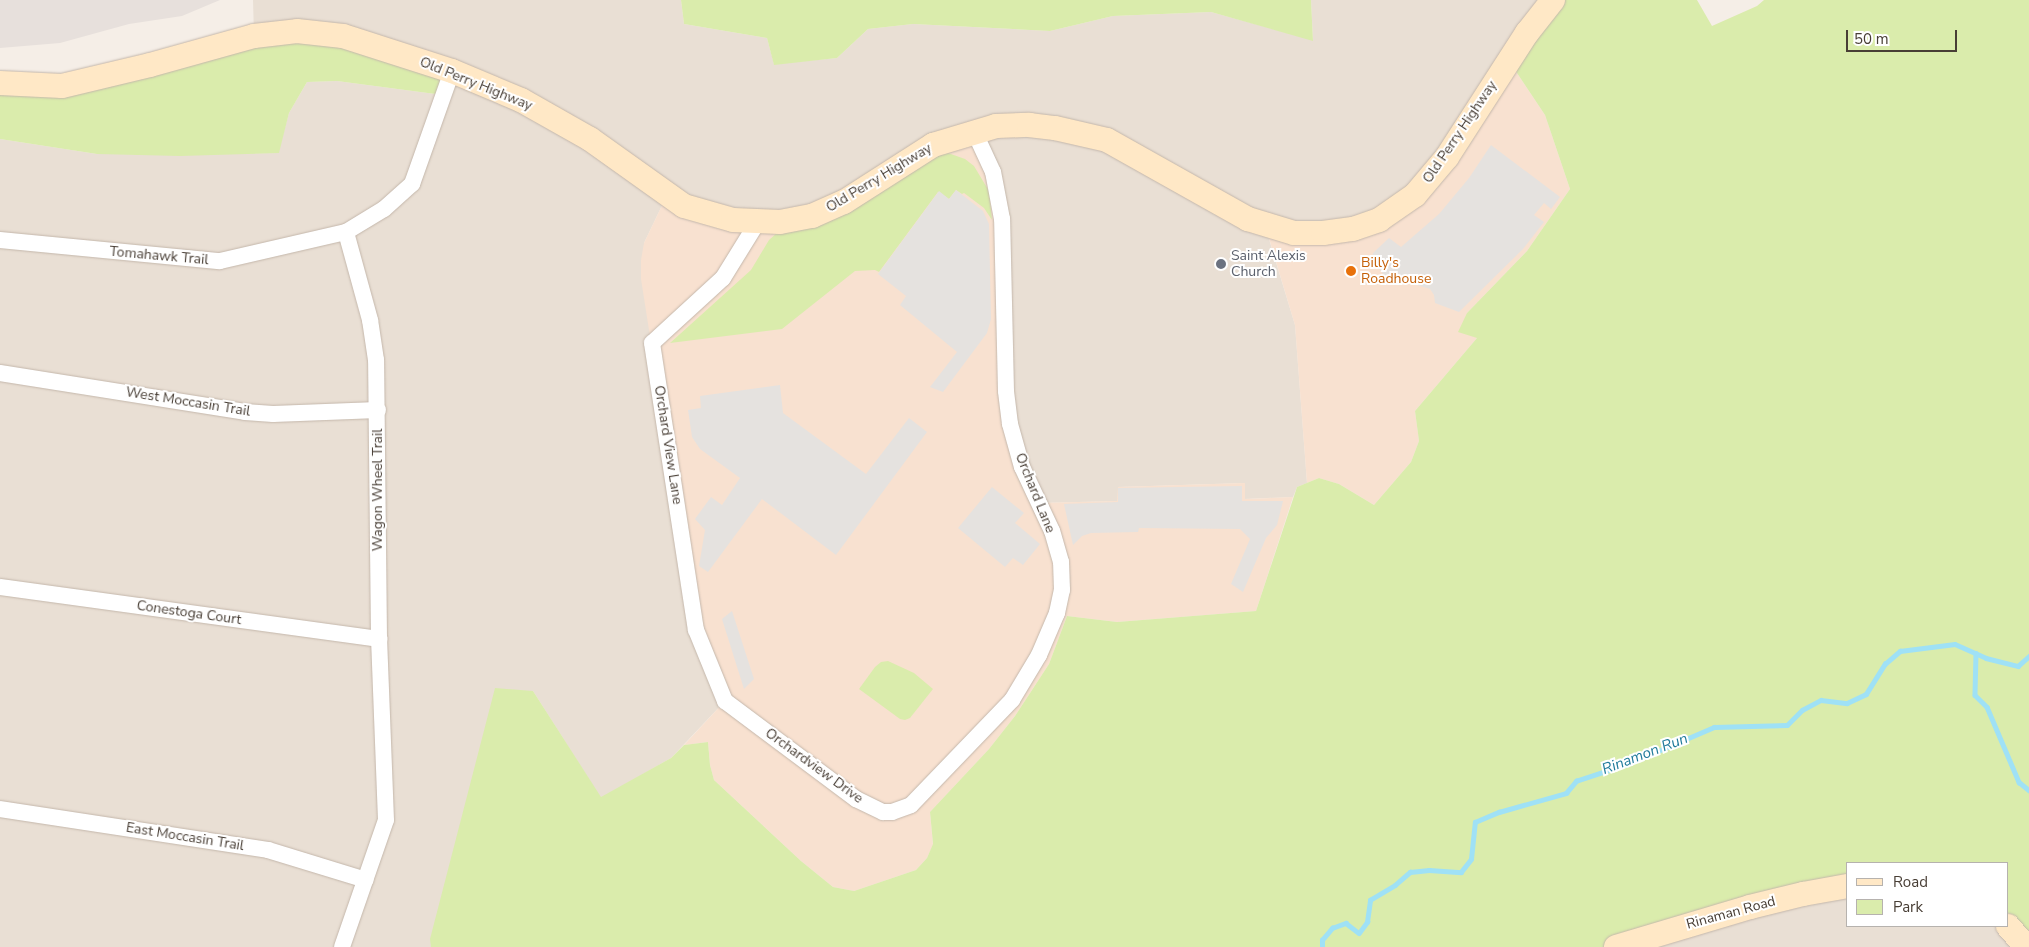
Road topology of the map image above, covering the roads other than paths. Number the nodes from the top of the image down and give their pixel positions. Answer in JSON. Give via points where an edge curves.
{"nodes":[{"id":1,"x":1553,"y":0,"type":"edge"},
{"id":2,"x":452,"y":71,"type":"junction"},
{"id":3,"x":0,"y":83,"type":"edge"},
{"id":4,"x":974,"y":131,"type":"junction"},
{"id":5,"x":757,"y":223,"type":"junction"},
{"id":6,"x":346,"y":232,"type":"junction"},
{"id":7,"x":0,"y":240,"type":"edge"},
{"id":8,"x":0,"y":373,"type":"edge"},
{"id":9,"x":378,"y":410,"type":"junction"},
{"id":10,"x":0,"y":587,"type":"edge"},
{"id":11,"x":379,"y":639,"type":"junction"},
{"id":12,"x":725,"y":701,"type":"joint"},
{"id":13,"x":952,"y":764,"type":"joint"},
{"id":14,"x":0,"y":809,"type":"edge"},
{"id":15,"x":366,"y":880,"type":"junction"},
{"id":16,"x":1846,"y":886,"type":"edge"},
{"id":17,"x":2009,"y":927,"type":"edge"},
{"id":18,"x":342,"y":947,"type":"edge"},
{"id":19,"x":1616,"y":947,"type":"edge"},
{"id":20,"x":2026,"y":947,"type":"edge"}],
"edges":[{"from":1,"to":4,"type":"street","name":"Old Perry Highway","via":[[1527,33],[1447,157],[1425,184],[1392,213],[1353,229],[1308,234],[1265,225],[1232,212],[1108,140],[1085,134],[1029,125],[996,126]]},
{"from":2,"to":3,"type":"street","name":"Old Perry Highway","via":[[342,36],[297,31],[254,36],[62,86]]},
{"from":2,"to":5,"type":"street","name":"Old Perry Highway","via":[[521,100],[590,139],[684,206],[733,220]]},
{"from":2,"to":6,"type":"street","via":[[412,184],[384,209]]},
{"from":4,"to":5,"type":"street","name":"Old Perry Highway","via":[[933,145],[844,202],[812,216]]},
{"from":4,"to":13,"type":"street","name":"Orchard Lane","via":[[993,172],[1002,219],[1006,391],[1010,424],[1022,467],[1052,531],[1060,562],[1062,590],[1057,613],[1039,655],[1012,700]]},
{"from":5,"to":12,"type":"street","name":"Orchard View Lane","via":[[723,278],[652,342],[696,630]]},
{"from":6,"to":7,"type":"street","name":"Tomahawk Trail","via":[[220,261]]},
{"from":6,"to":9,"type":"street","name":"Wagon Wheel Trail","via":[[374,338]]},
{"from":8,"to":9,"type":"street","name":"West Moccasin Trail","via":[[245,412]]},
{"from":9,"to":11,"type":"street","name":"Wagon Wheel Trail"},
{"from":10,"to":11,"type":"street","name":"Conestoga Court"},
{"from":11,"to":15,"type":"street","name":"Wagon Wheel Trail","via":[[386,820]]},
{"from":12,"to":13,"type":"street","name":"Orchardview Drive","via":[[856,799],[883,812],[910,805]]},
{"from":14,"to":15,"type":"street","name":"East Moccasin Trail","via":[[268,850]]},
{"from":15,"to":18,"type":"street","name":"Wagon Wheel Trail"},
{"from":16,"to":19,"type":"street","name":"Rinaman Road","via":[[1740,910]]},
{"from":17,"to":20,"type":"street"}]}
